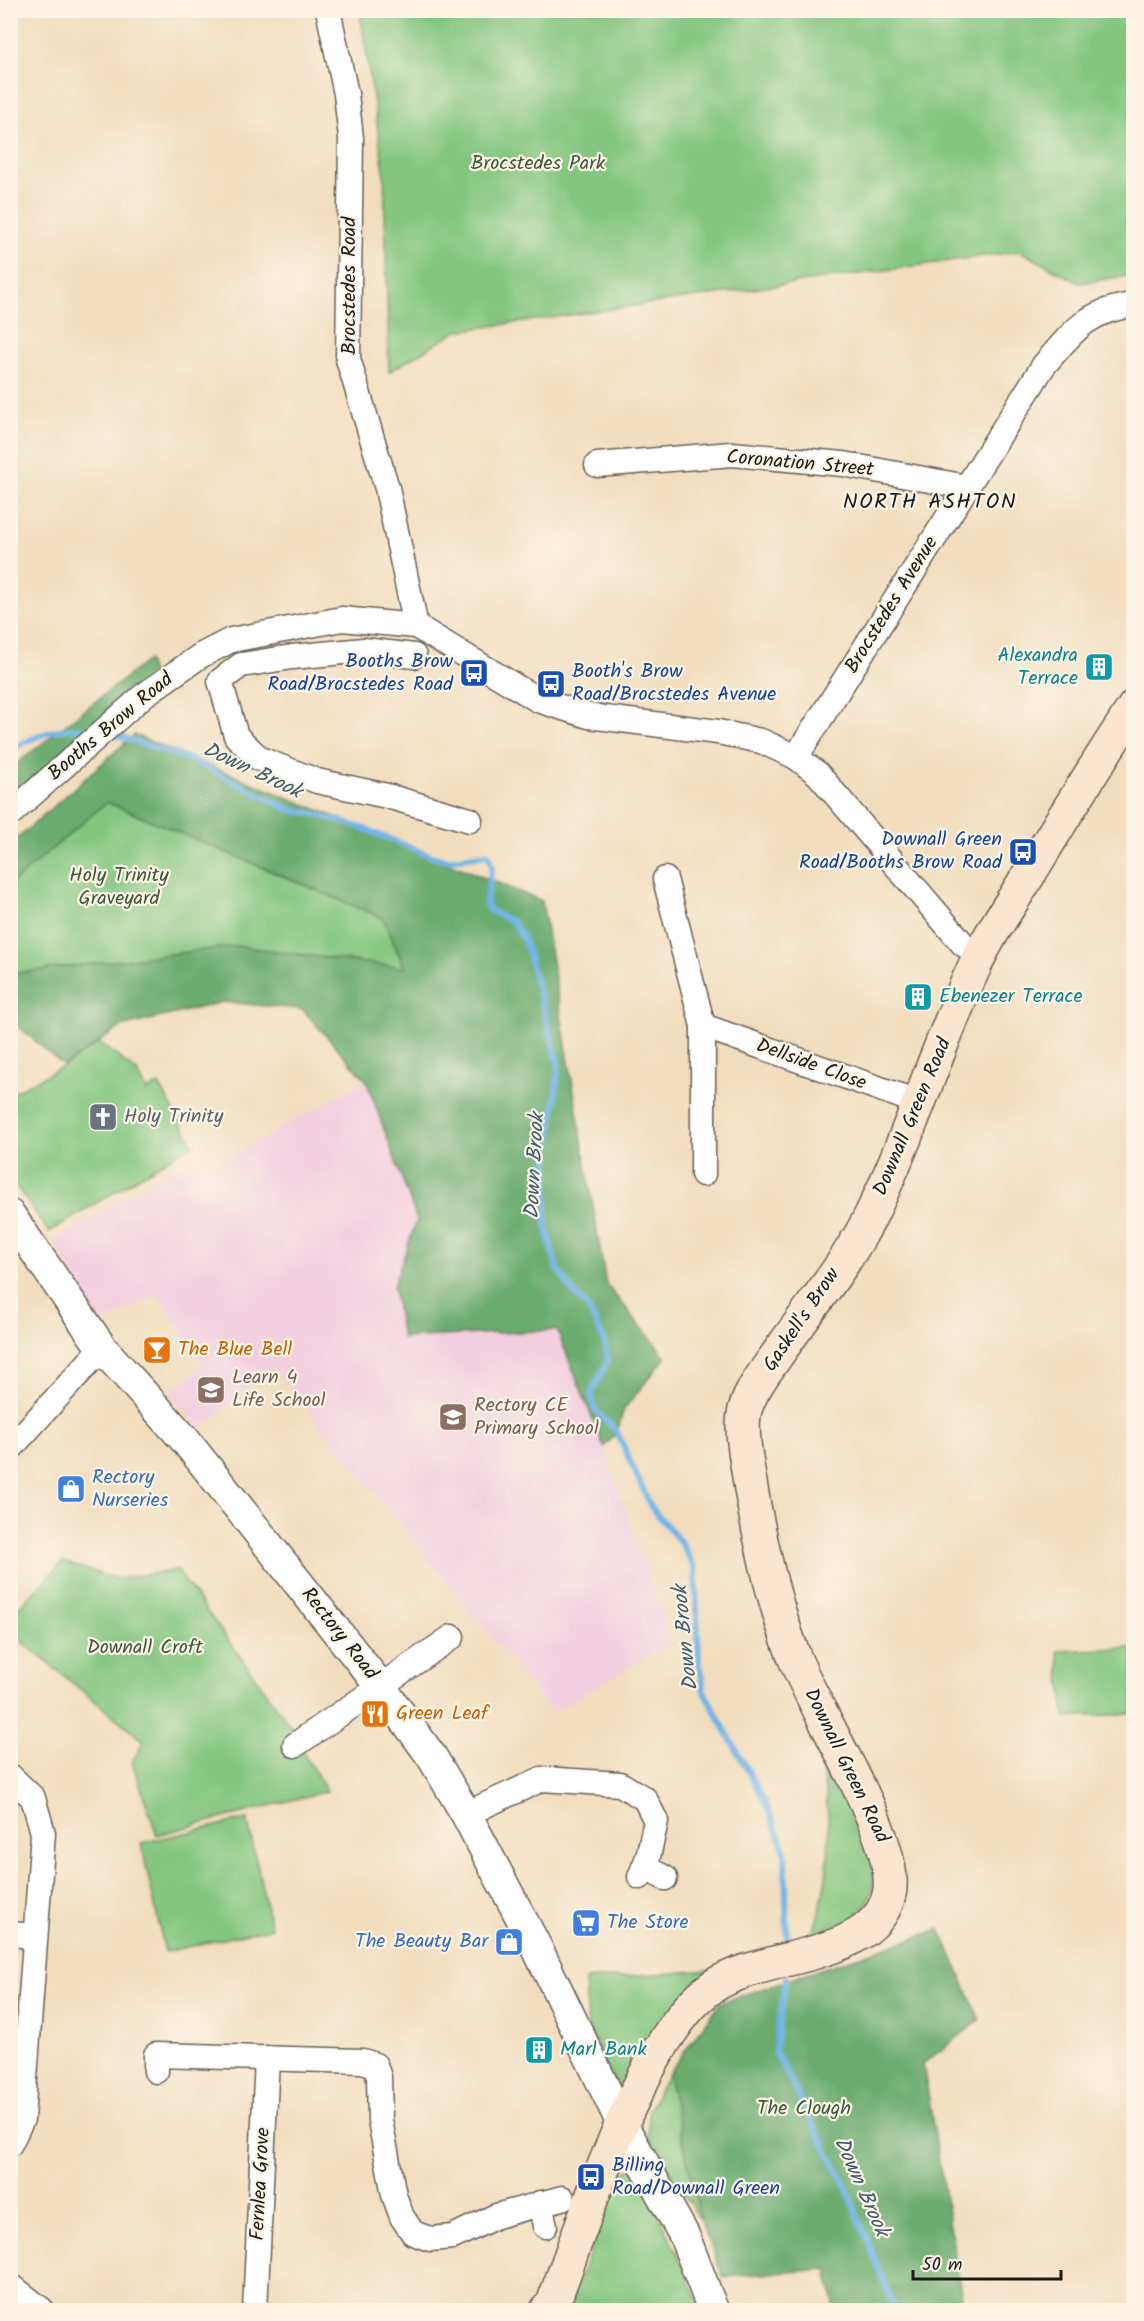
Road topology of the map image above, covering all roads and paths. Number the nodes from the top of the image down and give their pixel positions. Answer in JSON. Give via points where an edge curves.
{"nodes":[{"id":1,"x":328,"y":10,"type":"edge"},
{"id":2,"x":1134,"y":305,"type":"edge"},
{"id":3,"x":597,"y":465,"type":"dead end"},
{"id":4,"x":967,"y":487,"type":"junction"},
{"id":5,"x":416,"y":626,"type":"junction"},
{"id":6,"x":286,"y":628,"type":"junction"},
{"id":7,"x":414,"y":656,"type":"dead end"},
{"id":8,"x":292,"y":657,"type":"junction"},
{"id":9,"x":1134,"y":707,"type":"edge"},
{"id":10,"x":796,"y":757,"type":"junction"},
{"id":11,"x":10,"y":814,"type":"edge"},
{"id":12,"x":470,"y":820,"type":"dead end"},
{"id":13,"x":664,"y":879,"type":"dead end"},
{"id":14,"x":980,"y":955,"type":"junction"},
{"id":15,"x":703,"y":1026,"type":"junction"},
{"id":16,"x":920,"y":1103,"type":"junction"},
{"id":17,"x":703,"y":1174,"type":"dead end"},
{"id":18,"x":10,"y":1215,"type":"edge"},
{"id":19,"x":872,"y":1216,"type":"joint"},
{"id":20,"x":102,"y":1348,"type":"junction"},
{"id":21,"x":744,"y":1428,"type":"joint"},
{"id":22,"x":10,"y":1449,"type":"edge"},
{"id":23,"x":452,"y":1637,"type":"dead end"},
{"id":24,"x":380,"y":1686,"type":"junction"},
{"id":25,"x":296,"y":1745,"type":"dead end"},
{"id":26,"x":10,"y":1776,"type":"edge"},
{"id":27,"x":466,"y":1814,"type":"junction"},
{"id":28,"x":650,"y":1874,"type":"dead end"},
{"id":29,"x":10,"y":1934,"type":"edge"},
{"id":30,"x":35,"y":1936,"type":"junction"},
{"id":31,"x":267,"y":2058,"type":"junction"},
{"id":32,"x":156,"y":2071,"type":"dead end"},
{"id":33,"x":622,"y":2124,"type":"junction"},
{"id":34,"x":10,"y":2144,"type":"edge"},
{"id":35,"x":549,"y":2209,"type":"dead end"},
{"id":36,"x":10,"y":2285,"type":"edge"},
{"id":37,"x":42,"y":2310,"type":"edge"},
{"id":38,"x":255,"y":2310,"type":"edge"},
{"id":39,"x":547,"y":2310,"type":"edge"},
{"id":40,"x":713,"y":2310,"type":"edge"}],
"edges":[{"from":1,"to":5,"type":"street","name":"Brocstedes Road","via":[[351,138],[348,359],[387,488]]},
{"from":2,"to":4,"type":"street","name":"Brocstedes Avenue","via":[[1113,307],[1079,324],[1044,365]]},
{"from":3,"to":4,"type":"street","name":"Coronation Street","via":[[732,454],[843,464]]},
{"from":4,"to":10,"type":"street","name":"Brocstedes Avenue"},
{"from":5,"to":6,"type":"street","name":"Booths Brow Road","via":[[342,619]]},
{"from":5,"to":10,"type":"street","name":"Booths Brow Road","via":[[538,700],[588,716],[760,741]]},
{"from":6,"to":8,"type":"street"},
{"from":6,"to":11,"type":"street","name":"Booths Brow Road","via":[[231,640],[200,656],[144,695]]},
{"from":7,"to":8,"type":"street","via":[[364,650]]},
{"from":8,"to":12,"type":"street","via":[[241,665],[220,681],[236,736],[260,759],[317,781]]},
{"from":9,"to":14,"type":"main road","name":"Downall Green Road"},
{"from":10,"to":14,"type":"street","name":"Booths Brow Road","via":[[818,774],[963,944]]},
{"from":13,"to":15,"type":"street"},
{"from":14,"to":16,"type":"main road","name":"Downall Green Road"},
{"from":15,"to":16,"type":"street","name":"Dellside Close"},
{"from":15,"to":17,"type":"street"},
{"from":16,"to":19,"type":"main road","name":"Downall Green Road"},
{"from":18,"to":20,"type":"street","name":"Rectory Road"},
{"from":19,"to":21,"type":"main road","name":"Gaskell's Brow","via":[[767,1369],[745,1409]]},
{"from":20,"to":22,"type":"street"},
{"from":20,"to":24,"type":"street","name":"Rectory Road","via":[[185,1440]]},
{"from":21,"to":33,"type":"main road","name":"Downall Green Road","via":[[776,1605],[794,1658],[874,1821],[888,1856],[891,1888],[886,1907],[874,1924],[854,1939],[753,1966],[730,1976],[694,2002],[651,2065]]},
{"from":23,"to":24,"type":"street"},
{"from":24,"to":25,"type":"street"},
{"from":24,"to":27,"type":"street","name":"Rectory Road","via":[[432,1756]]},
{"from":26,"to":30,"type":"street","via":[[33,1798],[44,1833]]},
{"from":27,"to":28,"type":"street","via":[[542,1779],[620,1784],[645,1799],[656,1821]]},
{"from":27,"to":33,"type":"street","name":"Rectory Road","via":[[536,1946]]},
{"from":29,"to":30,"type":"street"},
{"from":30,"to":34,"type":"street","via":[[22,2119]]},
{"from":31,"to":32,"type":"street","via":[[156,2055]]},
{"from":31,"to":35,"type":"street","via":[[363,2061],[375,2065],[380,2120],[394,2195],[402,2217],[414,2233],[430,2239],[453,2238],[496,2216]]},
{"from":31,"to":38,"type":"street","name":"Fernlea Grove"},
{"from":33,"to":39,"type":"main road","name":"Downall Green Road","via":[[552,2306]]},
{"from":33,"to":40,"type":"street","name":"Rectory Road","via":[[684,2235]]},
{"from":36,"to":37,"type":"street"}]}
